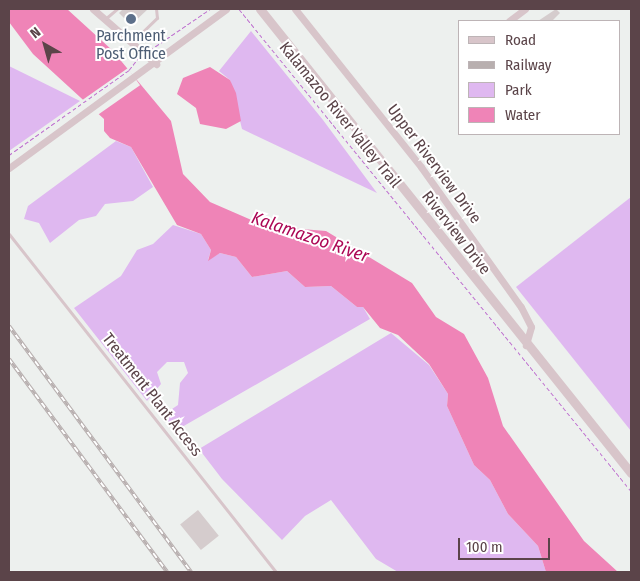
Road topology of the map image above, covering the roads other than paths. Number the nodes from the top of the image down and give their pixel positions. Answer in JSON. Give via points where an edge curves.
{"nodes":[{"id":1,"x":93,"y":9,"type":"edge"},
{"id":2,"x":117,"y":9,"type":"edge"},
{"id":3,"x":156,"y":9,"type":"edge"},
{"id":4,"x":226,"y":9,"type":"edge"},
{"id":5,"x":260,"y":9,"type":"edge"},
{"id":6,"x":296,"y":9,"type":"edge"},
{"id":7,"x":525,"y":9,"type":"edge"},
{"id":8,"x":105,"y":19,"type":"junction"},
{"id":9,"x":510,"y":20,"type":"edge"},
{"id":10,"x":131,"y":43,"type":"junction"},
{"id":11,"x":156,"y":64,"type":"junction"},
{"id":12,"x":9,"y":168,"type":"edge"},
{"id":13,"x":9,"y":234,"type":"edge"},
{"id":14,"x":526,"y":345,"type":"junction"},
{"id":15,"x":631,"y":473,"type":"edge"},
{"id":16,"x":276,"y":572,"type":"edge"}],
"edges":[{"from":1,"to":8,"type":"street"},
{"from":2,"to":8,"type":"lane"},
{"from":3,"to":10,"type":"lane","via":[[157,18]]},
{"from":4,"to":11,"type":"street"},
{"from":5,"to":14,"type":"street","name":"Riverview Drive"},
{"from":6,"to":14,"type":"street","name":"Upper Riverview Drive","via":[[421,167],[521,307],[531,327]]},
{"from":7,"to":9,"type":"street"},
{"from":8,"to":10,"type":"street"},
{"from":10,"to":11,"type":"street"},
{"from":11,"to":12,"type":"street"},
{"from":13,"to":16,"type":"lane","name":"Treatment Plant Access"},
{"from":14,"to":15,"type":"street","name":"Riverview Drive"}]}
